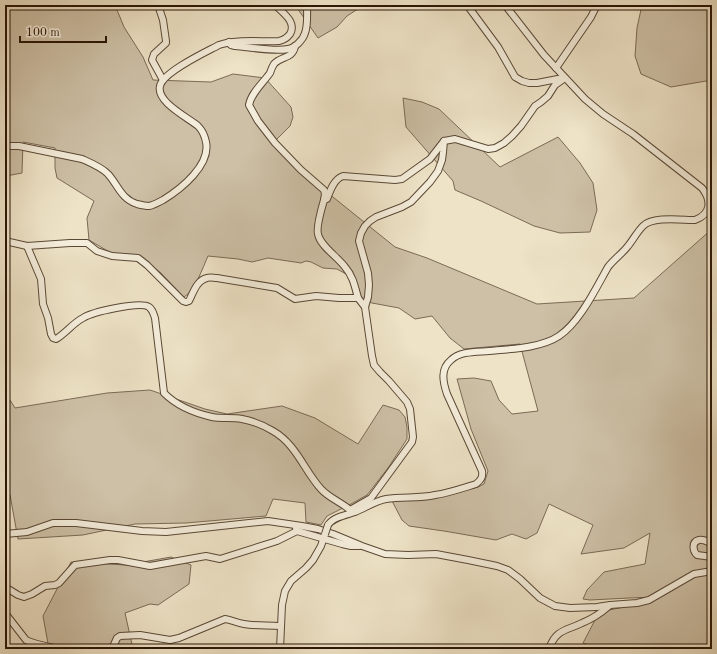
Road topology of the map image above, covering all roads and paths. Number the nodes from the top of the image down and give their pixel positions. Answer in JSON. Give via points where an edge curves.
{"nodes":[{"id":1,"x":158,"y":5,"type":"edge"},
{"id":2,"x":275,"y":5,"type":"edge"},
{"id":3,"x":307,"y":5,"type":"edge"},
{"id":4,"x":467,"y":5,"type":"edge"},
{"id":5,"x":505,"y":5,"type":"edge"},
{"id":6,"x":597,"y":5,"type":"edge"},
{"id":7,"x":229,"y":42,"type":"junction"},
{"id":8,"x":295,"y":46,"type":"junction"},
{"id":9,"x":556,"y":68,"type":"junction"},
{"id":10,"x":565,"y":78,"type":"junction"},
{"id":11,"x":163,"y":80,"type":"junction"},
{"id":12,"x":444,"y":141,"type":"junction"},
{"id":13,"x":5,"y":147,"type":"edge"},
{"id":14,"x":324,"y":200,"type":"junction"},
{"id":15,"x":5,"y":241,"type":"edge"},
{"id":16,"x":27,"y":246,"type":"junction"},
{"id":17,"x":358,"y":298,"type":"junction"},
{"id":18,"x":365,"y":307,"type":"junction"},
{"id":19,"x":351,"y":512,"type":"junction"},
{"id":20,"x":296,"y":528,"type":"junction"},
{"id":21,"x":5,"y":534,"type":"edge"},
{"id":22,"x":324,"y":537,"type":"junction"},
{"id":23,"x":712,"y":544,"type":"edge"},
{"id":24,"x":362,"y":546,"type":"junction"},
{"id":25,"x":712,"y":557,"type":"edge"},
{"id":26,"x":712,"y":571,"type":"edge"},
{"id":27,"x":5,"y":587,"type":"edge"},
{"id":28,"x":610,"y":605,"type":"junction"},
{"id":29,"x":5,"y":613,"type":"edge"},
{"id":30,"x":280,"y":626,"type":"junction"},
{"id":31,"x":58,"y":649,"type":"edge"},
{"id":32,"x":112,"y":649,"type":"edge"},
{"id":33,"x":280,"y":649,"type":"edge"},
{"id":34,"x":549,"y":649,"type":"edge"}],
"edges":[{"from":1,"to":11,"type":"street","via":[[166,43],[154,54],[152,60]]},
{"from":2,"to":7,"type":"street","via":[[286,14],[292,24],[287,38],[279,41]]},
{"from":3,"to":8,"type":"street","via":[[306,32]]},
{"from":4,"to":10,"type":"street","via":[[498,46],[516,77],[529,83]]},
{"from":5,"to":9,"type":"street"},
{"from":6,"to":9,"type":"street"},
{"from":7,"to":8,"type":"street","via":[[235,46],[274,50],[288,50]]},
{"from":7,"to":11,"type":"street","via":[[185,64]]},
{"from":8,"to":14,"type":"street","via":[[289,56],[275,64],[249,105],[275,143],[324,190]]},
{"from":9,"to":10,"type":"street"},
{"from":10,"to":12,"type":"street","via":[[535,106],[512,136],[494,148],[488,149],[454,140]]},
{"from":10,"to":19,"type":"street","via":[[603,114],[702,188],[707,194],[708,209],[695,220],[656,220],[644,225],[628,247],[612,261],[575,322],[560,336],[527,347],[459,355],[446,365],[443,381],[482,471],[483,477],[480,481],[435,496],[384,499]]},
{"from":11,"to":13,"type":"street","via":[[160,86],[161,96],[198,127],[205,138],[207,149],[202,163],[186,182],[172,195],[156,204],[144,206],[124,197],[104,170],[86,161],[20,146]]},
{"from":12,"to":14,"type":"street","via":[[430,159],[402,179],[343,176],[337,180]]},
{"from":12,"to":18,"type":"street","via":[[442,160],[430,182],[411,202],[376,217],[361,233],[360,241],[369,285]]},
{"from":14,"to":17,"type":"street","via":[[317,227],[318,235],[351,274]]},
{"from":15,"to":16,"type":"street"},
{"from":16,"to":17,"type":"street","via":[[87,243],[105,254],[138,258],[186,302],[200,282],[208,278],[277,288],[295,299],[316,296]]},
{"from":16,"to":19,"type":"street","via":[[41,279],[43,304],[53,338],[56,339],[82,318],[90,315],[130,305],[148,306],[155,318],[164,393],[189,410],[213,417],[241,418],[274,432],[287,441],[320,489]]},
{"from":17,"to":18,"type":"street"},
{"from":18,"to":19,"type":"street","via":[[374,365],[407,402],[414,437],[371,498]]},
{"from":19,"to":22,"type":"street","bridge":true,"via":[[331,521]]},
{"from":20,"to":21,"type":"street","via":[[268,521],[166,532],[53,523],[27,532]]},
{"from":20,"to":22,"type":"street"},
{"from":20,"to":24,"type":"street","via":[[318,529]]},
{"from":20,"to":27,"type":"street","via":[[277,541],[220,559],[206,556],[150,566],[110,560],[75,565],[59,583],[45,586],[24,597]]},
{"from":22,"to":24,"type":"street","via":[[351,546]]},
{"from":22,"to":30,"type":"street","via":[[313,560],[291,581],[285,591]]},
{"from":23,"to":25,"type":"street","via":[[699,540],[693,547],[697,555]]},
{"from":24,"to":28,"type":"street","via":[[385,554],[436,554],[497,566],[508,570],[540,598],[555,606],[570,608]]},
{"from":26,"to":28,"type":"street","via":[[694,574],[649,600]]},
{"from":28,"to":34,"type":"street","via":[[602,612],[561,632],[552,641]]},
{"from":29,"to":31,"type":"street","via":[[26,640]]},
{"from":30,"to":32,"type":"street","via":[[241,624],[225,620],[170,640],[120,636]]},
{"from":30,"to":33,"type":"street"}]}
